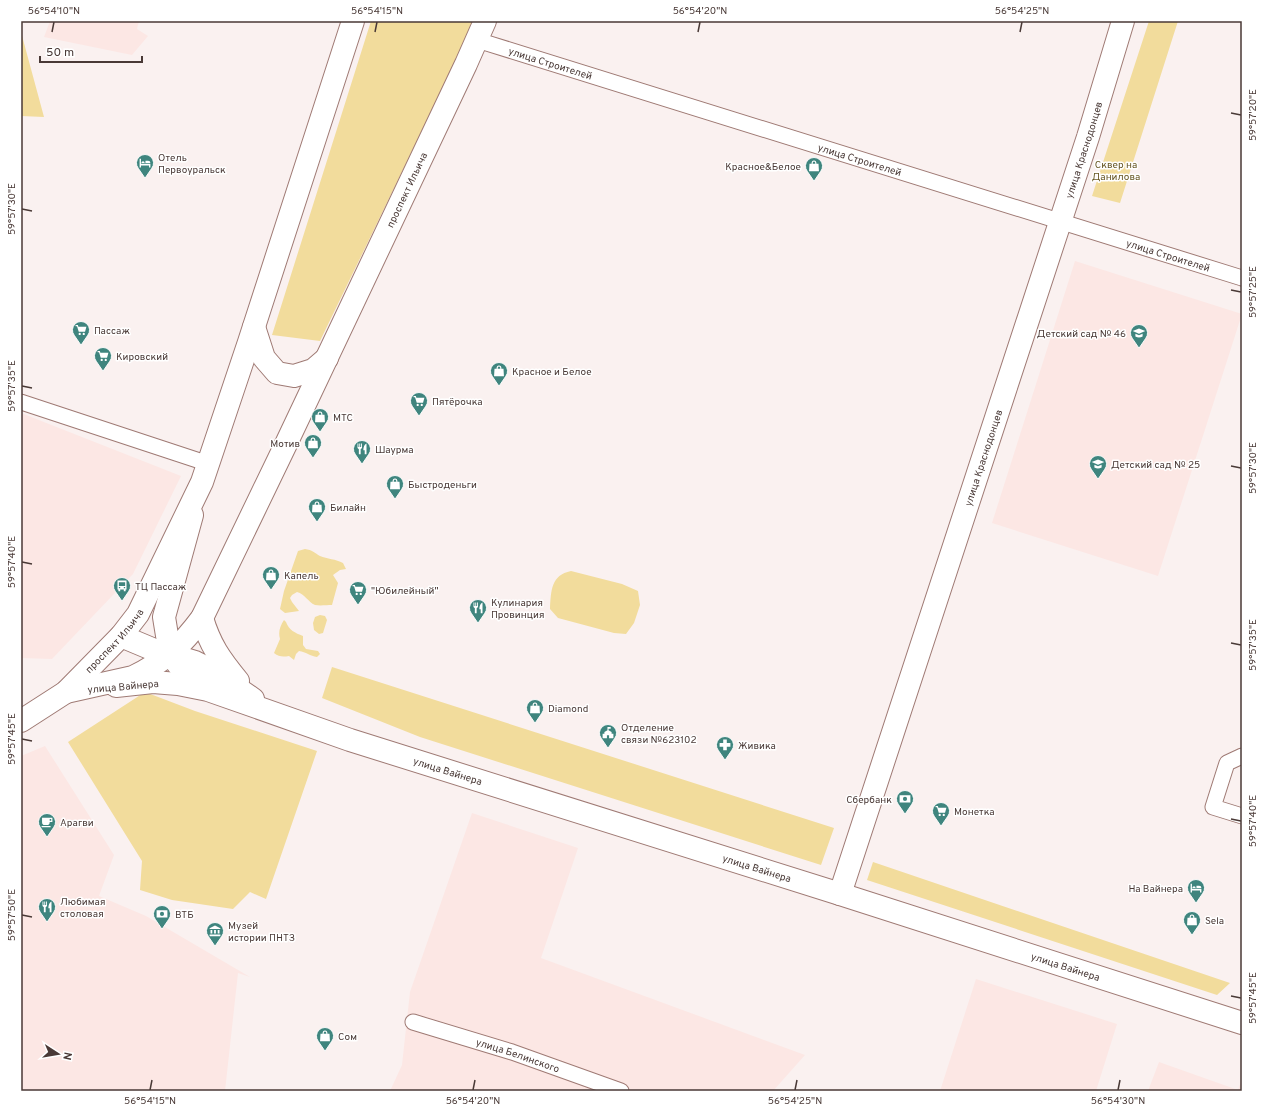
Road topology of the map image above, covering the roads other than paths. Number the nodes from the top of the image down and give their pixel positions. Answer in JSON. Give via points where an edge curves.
{"nodes":[{"id":1,"x":354,"y":21,"type":"edge"},
{"id":2,"x":1123,"y":21,"type":"edge"},
{"id":3,"x":481,"y":31,"type":"edge"},
{"id":4,"x":1059,"y":222,"type":"junction"},
{"id":5,"x":1242,"y":278,"type":"edge"},
{"id":6,"x":254,"y":327,"type":"junction"},
{"id":7,"x":327,"y":358,"type":"junction"},
{"id":8,"x":21,"y":402,"type":"edge"},
{"id":9,"x":205,"y":473,"type":"junction"},
{"id":10,"x":202,"y":618,"type":"junction"},
{"id":11,"x":121,"y":636,"type":"junction"},
{"id":12,"x":170,"y":654,"type":"junction"},
{"id":13,"x":208,"y":690,"type":"junction"},
{"id":14,"x":66,"y":692,"type":"junction"},
{"id":15,"x":253,"y":699,"type":"junction"},
{"id":16,"x":272,"y":712,"type":"junction"},
{"id":17,"x":21,"y":721,"type":"edge"},
{"id":18,"x":1242,"y":756,"type":"edge"},
{"id":19,"x":1242,"y":816,"type":"edge"},
{"id":20,"x":840,"y":894,"type":"junction"},
{"id":21,"x":413,"y":1022,"type":"dead end"},
{"id":22,"x":1242,"y":1023,"type":"edge"},
{"id":23,"x":621,"y":1091,"type":"edge"}],
"edges":[{"from":1,"to":6,"type":"main road","name":"проспект Ильича"},
{"from":2,"to":4,"type":"main road","name":"улица Краснодонцев"},
{"from":3,"to":4,"type":"street","name":"улица Строителей"},
{"from":3,"to":7,"type":"main road","name":"проспект Ильича"},
{"from":4,"to":5,"type":"street","name":"улица Строителей"},
{"from":4,"to":20,"type":"main road","name":"улица Краснодонцев"},
{"from":6,"to":7,"type":"main road","name":"проспект Ильича","via":[[264,358],[277,373],[294,376],[313,370]]},
{"from":6,"to":9,"type":"main road","name":"проспект Ильича"},
{"from":7,"to":10,"type":"main road","name":"проспект Ильича"},
{"from":8,"to":9,"type":"street"},
{"from":9,"to":11,"type":"main road","name":"проспект Ильича","via":[[138,614]]},
{"from":9,"to":12,"type":"main road","name":"проспект Ильича","via":[[164,617]]},
{"from":10,"to":12,"type":"main road","name":"проспект Ильича"},
{"from":10,"to":15,"type":"main road","via":[[215,650]]},
{"from":11,"to":12,"type":"main road","name":"улица Вайнера"},
{"from":11,"to":14,"type":"main road","name":"проспект Ильича"},
{"from":12,"to":13,"type":"main road","name":"проспект Ильича","via":[[187,676]]},
{"from":12,"to":14,"type":"main road","name":"проспект Ильича","via":[[133,677]]},
{"from":12,"to":15,"type":"main road","name":"улица Вайнера","via":[[211,670]]},
{"from":13,"to":14,"type":"main road","name":"улица Вайнера","via":[[153,682]]},
{"from":13,"to":16,"type":"main road","name":"улица Вайнера"},
{"from":14,"to":17,"type":"main road"},
{"from":15,"to":16,"type":"main road","name":"улица Вайнера"},
{"from":16,"to":20,"type":"main road","name":"улица Вайнера","via":[[350,740]]},
{"from":18,"to":19,"type":"street","via":[[1227,763],[1213,807]]},
{"from":20,"to":22,"type":"main road","name":"улица Вайнера"},
{"from":21,"to":23,"type":"street","name":"улица Белинского","via":[[512,1052]]}]}
